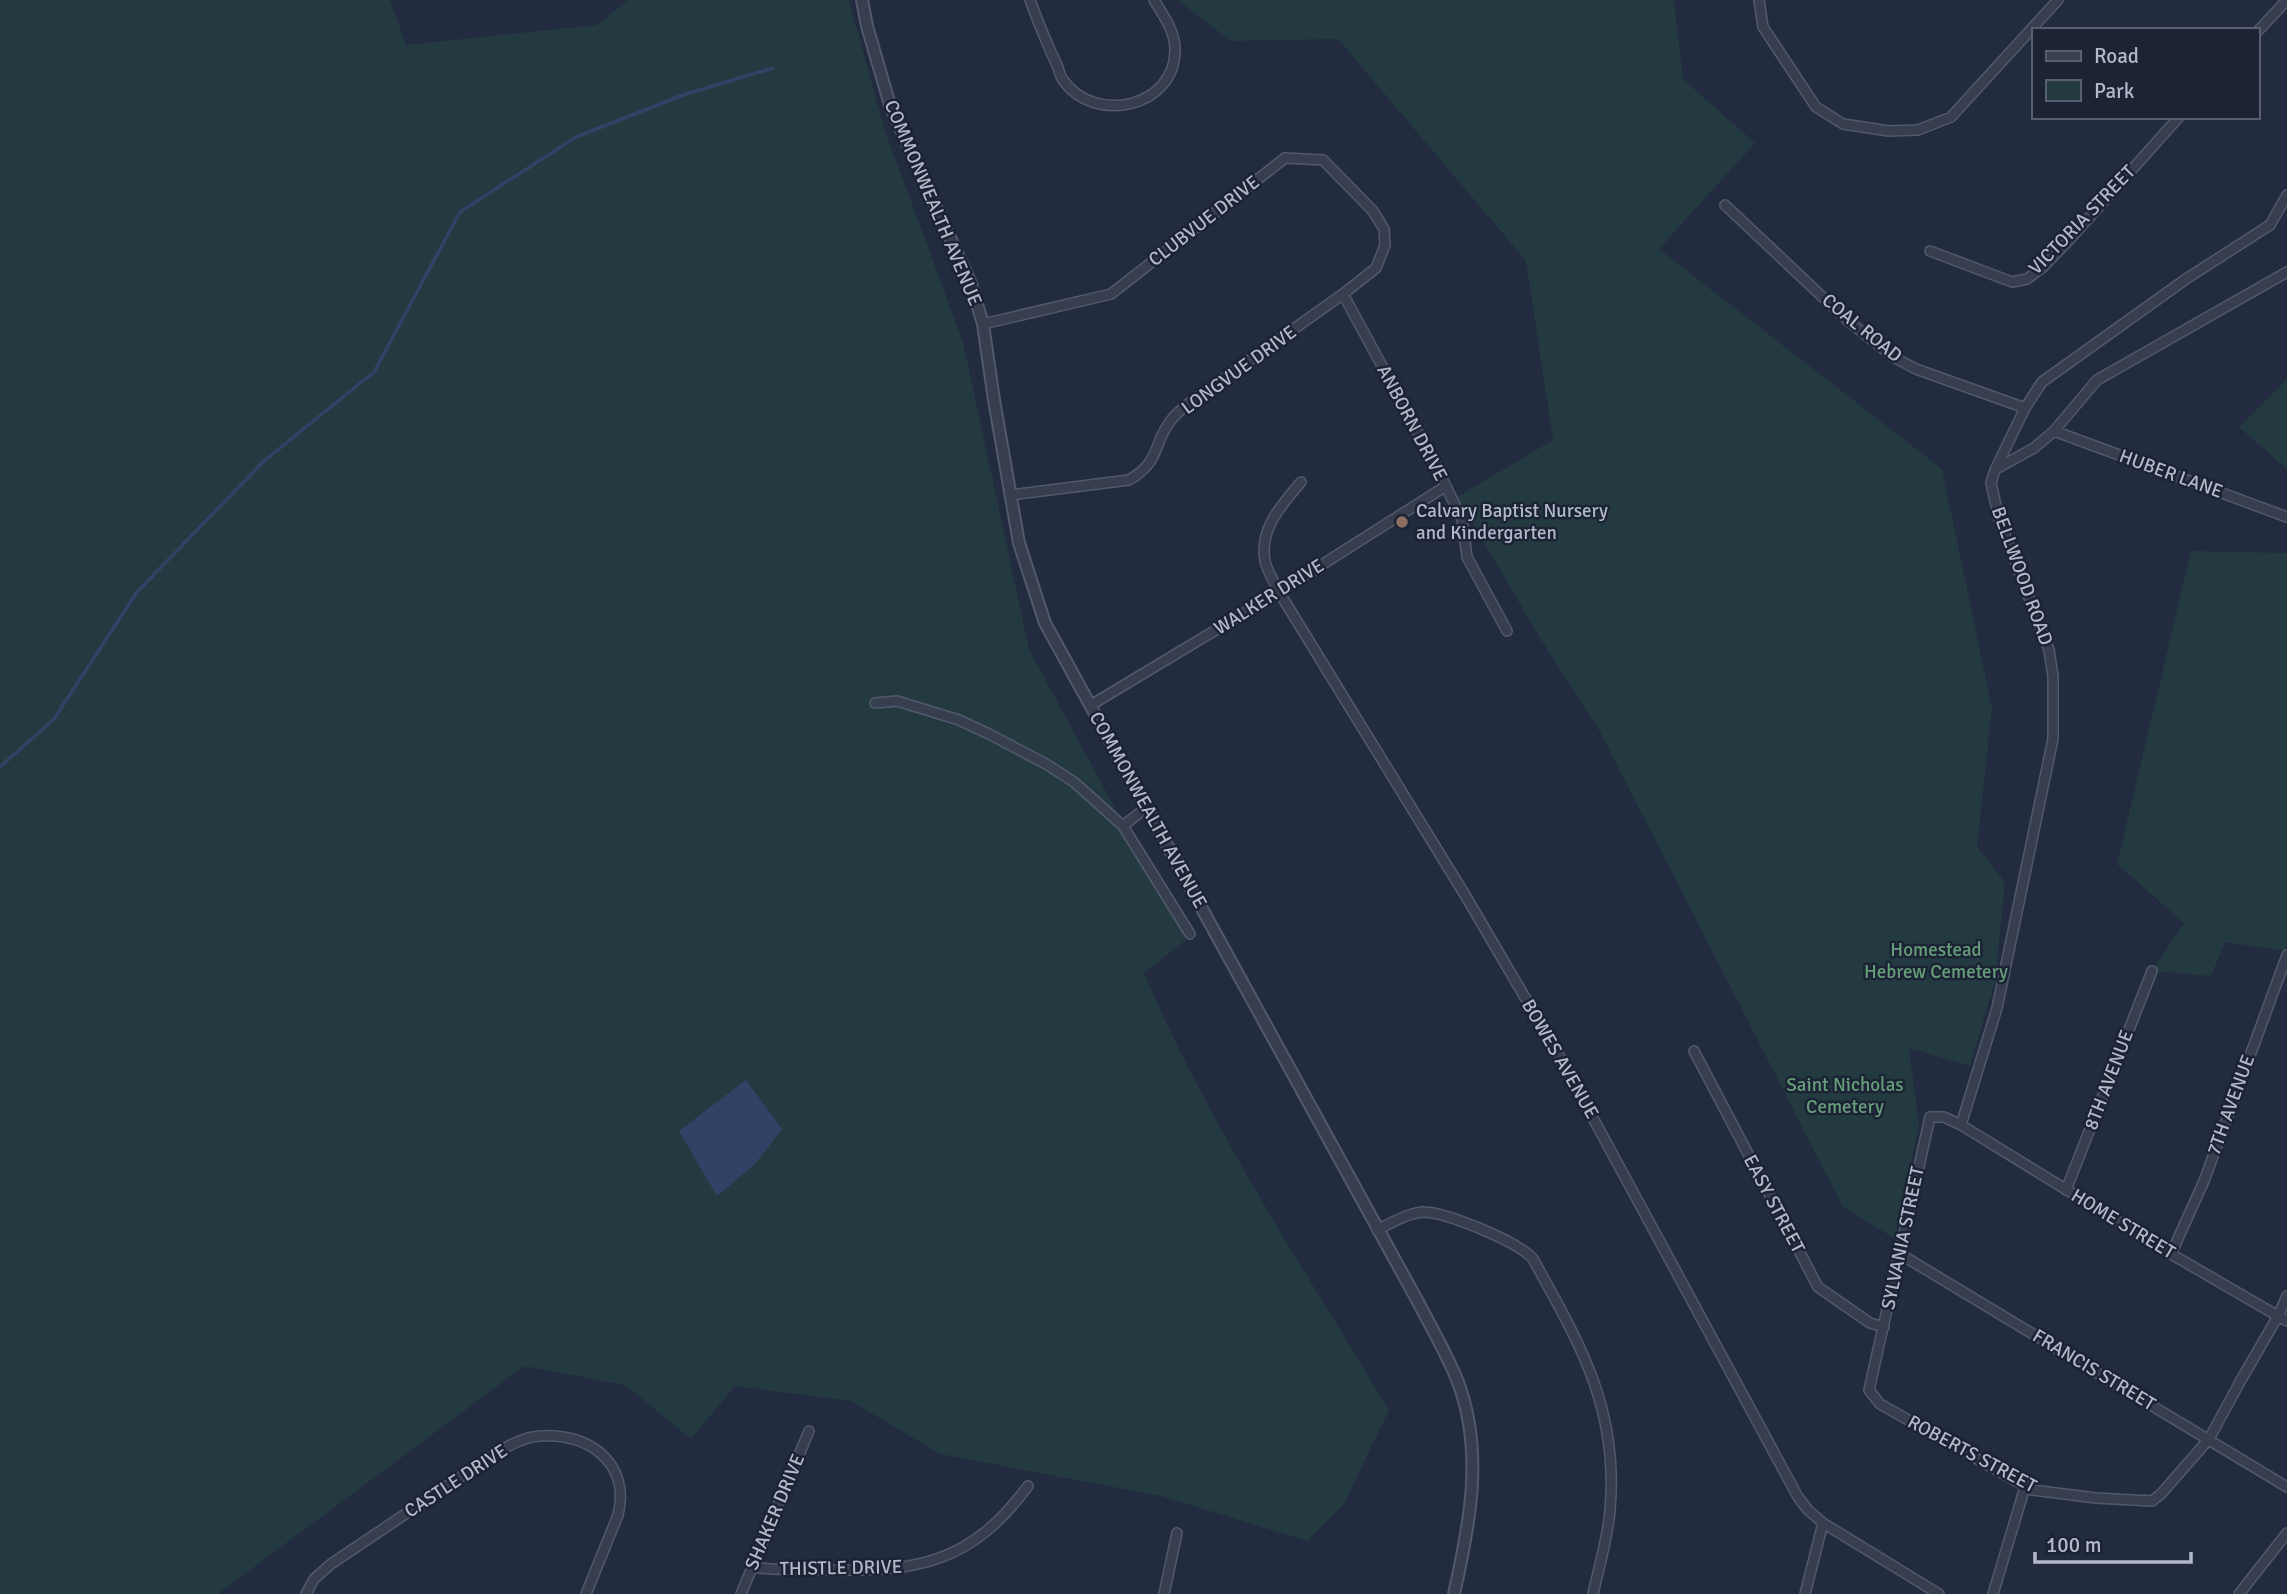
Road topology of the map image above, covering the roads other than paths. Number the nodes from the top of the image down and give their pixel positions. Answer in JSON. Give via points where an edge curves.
{"nodes":[{"id":1,"x":862,"y":0,"type":"edge"},
{"id":2,"x":1030,"y":0,"type":"edge"},
{"id":3,"x":1154,"y":0,"type":"edge"},
{"id":4,"x":1759,"y":0,"type":"edge"},
{"id":5,"x":2059,"y":0,"type":"edge"},
{"id":6,"x":2287,"y":0,"type":"edge"},
{"id":7,"x":2033,"y":28,"type":"edge"},
{"id":8,"x":2032,"y":29,"type":"edge"},
{"id":9,"x":2259,"y":30,"type":"edge"},
{"id":10,"x":2177,"y":119,"type":"edge"},
{"id":11,"x":2287,"y":195,"type":"edge"},
{"id":12,"x":1725,"y":205,"type":"dead end"},
{"id":13,"x":1385,"y":245,"type":"joint"},
{"id":14,"x":1930,"y":251,"type":"dead end"},
{"id":15,"x":2287,"y":272,"type":"edge"},
{"id":16,"x":1343,"y":295,"type":"junction"},
{"id":17,"x":983,"y":324,"type":"junction"},
{"id":18,"x":2025,"y":408,"type":"junction"},
{"id":19,"x":2054,"y":431,"type":"junction"},
{"id":20,"x":1995,"y":470,"type":"junction"},
{"id":21,"x":1301,"y":482,"type":"dead end"},
{"id":22,"x":1446,"y":486,"type":"junction"},
{"id":23,"x":1010,"y":495,"type":"junction"},
{"id":24,"x":2287,"y":517,"type":"edge"},
{"id":25,"x":1279,"y":592,"type":"junction"},
{"id":26,"x":1507,"y":631,"type":"dead end"},
{"id":27,"x":875,"y":703,"type":"dead end"},
{"id":28,"x":1091,"y":705,"type":"junction"},
{"id":29,"x":1147,"y":807,"type":"junction"},
{"id":30,"x":1123,"y":826,"type":"junction"},
{"id":31,"x":1190,"y":934,"type":"dead end"},
{"id":32,"x":2287,"y":955,"type":"edge"},
{"id":33,"x":2152,"y":971,"type":"dead end"},
{"id":34,"x":1694,"y":1051,"type":"dead end"},
{"id":35,"x":1961,"y":1125,"type":"junction"},
{"id":36,"x":2066,"y":1190,"type":"junction"},
{"id":37,"x":1377,"y":1230,"type":"junction"},
{"id":38,"x":1900,"y":1254,"type":"junction"},
{"id":39,"x":2171,"y":1254,"type":"junction"},
{"id":40,"x":2287,"y":1296,"type":"edge"},
{"id":41,"x":2283,"y":1319,"type":"edge"},
{"id":42,"x":1884,"y":1327,"type":"junction"},
{"id":43,"x":1869,"y":1390,"type":"joint"},
{"id":44,"x":809,"y":1431,"type":"dead end"},
{"id":45,"x":2209,"y":1439,"type":"junction"},
{"id":46,"x":1028,"y":1486,"type":"dead end"},
{"id":47,"x":2025,"y":1487,"type":"junction"},
{"id":48,"x":2287,"y":1487,"type":"edge"},
{"id":49,"x":1823,"y":1523,"type":"junction"},
{"id":50,"x":1177,"y":1533,"type":"dead end"},
{"id":51,"x":2287,"y":1533,"type":"edge"},
{"id":52,"x":752,"y":1567,"type":"junction"},
{"id":53,"x":306,"y":1594,"type":"edge"},
{"id":54,"x":586,"y":1594,"type":"edge"},
{"id":55,"x":741,"y":1594,"type":"edge"},
{"id":56,"x":1164,"y":1594,"type":"edge"},
{"id":57,"x":1454,"y":1594,"type":"edge"},
{"id":58,"x":1593,"y":1594,"type":"edge"},
{"id":59,"x":1805,"y":1594,"type":"edge"},
{"id":60,"x":1939,"y":1594,"type":"edge"},
{"id":61,"x":1993,"y":1594,"type":"edge"},
{"id":62,"x":2239,"y":1594,"type":"edge"}],
"edges":[{"from":1,"to":17,"type":"street","name":"COMMONWEALTH AVENUE","via":[[890,105],[971,284]]},
{"from":2,"to":3,"type":"street","via":[[1063,80],[1101,105],[1145,100],[1169,77],[1175,49],[1172,33]]},
{"from":4,"to":8,"type":"street","via":[[1763,27],[1816,107],[1843,124],[1889,131],[1918,130],[1951,117]]},
{"from":5,"to":7,"type":"street"},
{"from":6,"to":9,"type":"street"},
{"from":10,"to":14,"type":"street","name":"VICTORIA STREET","via":[[2070,239],[2027,279],[2012,282]]},
{"from":11,"to":18,"type":"street","name":"BELLWOOD ROAD","via":[[2270,225],[2042,382]]},
{"from":12,"to":18,"type":"street","name":"COAL ROAD","via":[[1847,320],[1895,358]]},
{"from":13,"to":16,"type":"street","name":"LONGVUE DRIVE","via":[[1376,268]]},
{"from":13,"to":17,"type":"street","name":"CLUBVUE DRIVE","via":[[1384,229],[1373,211],[1323,160],[1285,158],[1111,294]]},
{"from":15,"to":19,"type":"street","via":[[2097,380]]},
{"from":16,"to":22,"type":"street","name":"ANBORN DRIVE"},
{"from":16,"to":23,"type":"street","name":"LONGVUE DRIVE","via":[[1184,407],[1170,421],[1154,459],[1143,472],[1129,480]]},
{"from":17,"to":23,"type":"street","name":"COMMONWEALTH AVENUE"},
{"from":18,"to":20,"type":"street","name":"BELLWOOD ROAD"},
{"from":19,"to":20,"type":"street"},
{"from":19,"to":24,"type":"street","name":"HUBER LANE"},
{"from":20,"to":35,"type":"street","name":"BELLWOOD ROAD","via":[[1991,483],[1999,519],[2049,650],[2053,739],[1997,1008]]},
{"from":21,"to":25,"type":"street","name":"BOWES AVENUE","via":[[1270,520],[1265,539],[1265,562]]},
{"from":22,"to":25,"type":"street","name":"WALKER DRIVE"},
{"from":22,"to":26,"type":"street","name":"ANBORN DRIVE","via":[[1462,519],[1467,556]]},
{"from":23,"to":28,"type":"street","name":"COMMONWEALTH AVENUE","via":[[1019,543],[1045,623]]},
{"from":25,"to":28,"type":"street","name":"WALKER DRIVE"},
{"from":25,"to":49,"type":"street","name":"BOWES AVENUE","via":[[1546,1034],[1798,1497]]},
{"from":27,"to":30,"type":"street","via":[[897,701],[989,734],[1074,782]]},
{"from":28,"to":29,"type":"street","name":"COMMONWEALTH AVENUE"},
{"from":29,"to":30,"type":"street"},
{"from":29,"to":37,"type":"street","name":"COMMONWEALTH AVENUE"},
{"from":30,"to":31,"type":"street"},
{"from":32,"to":39,"type":"street","name":"7TH AVENUE","via":[[2204,1181]]},
{"from":33,"to":36,"type":"street","name":"8TH AVENUE"},
{"from":34,"to":42,"type":"street","name":"EASY STREET","via":[[1818,1287],[1870,1323]]},
{"from":35,"to":36,"type":"street","name":"HOME STREET"},
{"from":35,"to":38,"type":"street","name":"SYLVANIA STREET","via":[[1930,1117]]},
{"from":36,"to":39,"type":"street","name":"HOME STREET"},
{"from":37,"to":57,"type":"street","name":"COMMONWEALTH AVENUE","via":[[1444,1352],[1467,1414],[1472,1496]]},
{"from":37,"to":58,"type":"street","via":[[1411,1214],[1430,1213],[1505,1239],[1533,1259],[1582,1349],[1607,1426],[1610,1509]]},
{"from":38,"to":42,"type":"street","name":"SYLVANIA STREET"},
{"from":38,"to":45,"type":"street","name":"FRANCIS STREET"},
{"from":39,"to":41,"type":"street","name":"HOME STREET"},
{"from":40,"to":41,"type":"street","name":"ROBERTS STREET"},
{"from":41,"to":45,"type":"street","name":"ROBERTS STREET","via":[[2241,1380]]},
{"from":42,"to":43,"type":"street","name":"SYLVANIA STREET"},
{"from":43,"to":47,"type":"street","name":"ROBERTS STREET","via":[[1880,1404]]},
{"from":44,"to":52,"type":"street","name":"SHAKER DRIVE"},
{"from":45,"to":47,"type":"street","name":"ROBERTS STREET","via":[[2152,1501],[2048,1494]]},
{"from":45,"to":48,"type":"street","name":"FRANCIS STREET"},
{"from":46,"to":52,"type":"street","name":"THISTLE DRIVE","via":[[988,1530],[927,1563],[876,1571]]},
{"from":47,"to":61,"type":"street"},
{"from":49,"to":59,"type":"street"},
{"from":49,"to":60,"type":"street","name":"BOWES AVENUE"},
{"from":50,"to":56,"type":"street"},
{"from":51,"to":62,"type":"street"},
{"from":52,"to":55,"type":"street","name":"SHAKER DRIVE"},
{"from":53,"to":54,"type":"street","name":"CASTLE DRIVE","via":[[322,1571],[499,1451],[542,1435],[566,1437],[596,1449],[611,1464],[620,1485],[618,1515]]}]}
